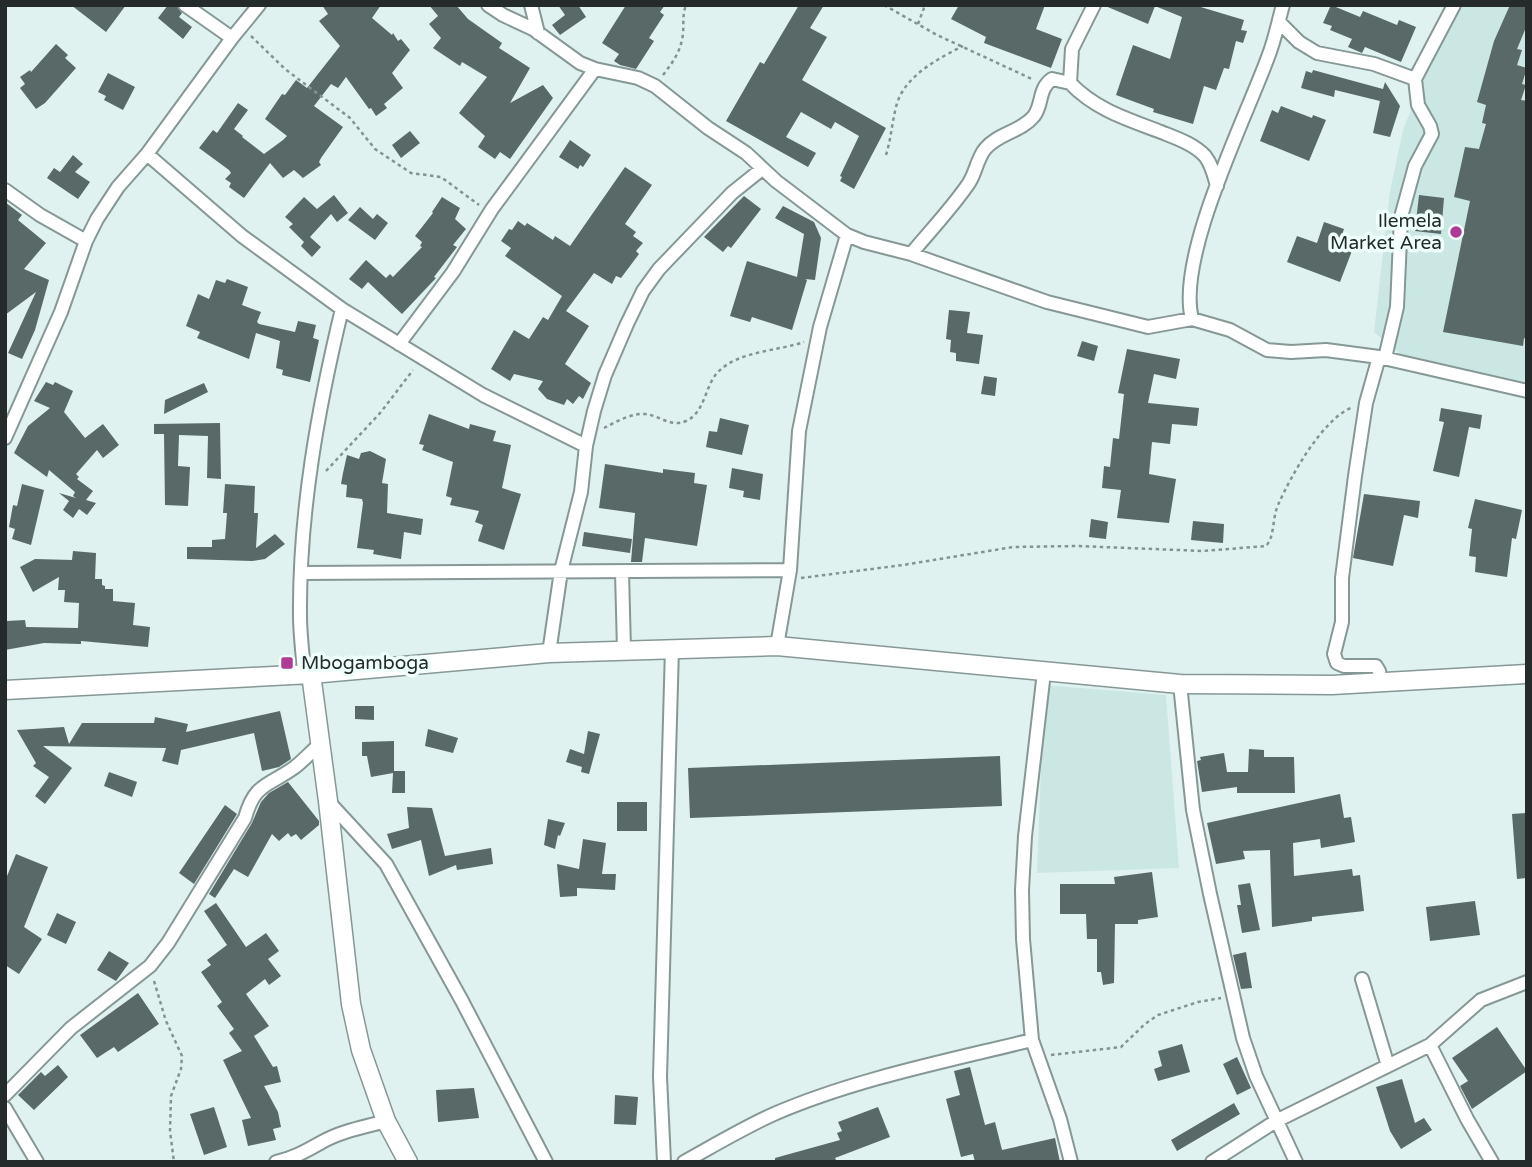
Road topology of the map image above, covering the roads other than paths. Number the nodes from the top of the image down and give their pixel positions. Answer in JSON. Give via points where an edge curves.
{"nodes":[{"id":1,"x":185,"y":5,"type":"edge"},
{"id":2,"x":259,"y":5,"type":"edge"},
{"id":3,"x":488,"y":5,"type":"edge"},
{"id":4,"x":531,"y":5,"type":"edge"},
{"id":5,"x":1094,"y":5,"type":"edge"},
{"id":6,"x":1283,"y":5,"type":"edge"},
{"id":7,"x":1454,"y":5,"type":"edge"},
{"id":8,"x":1279,"y":22,"type":"junction"},
{"id":9,"x":538,"y":33,"type":"junction"},
{"id":10,"x":232,"y":38,"type":"junction"},
{"id":11,"x":595,"y":69,"type":"junction"},
{"id":12,"x":1415,"y":79,"type":"junction"},
{"id":13,"x":1070,"y":83,"type":"junction"},
{"id":14,"x":147,"y":154,"type":"junction"},
{"id":15,"x":762,"y":169,"type":"junction"},
{"id":16,"x":1217,"y":186,"type":"junction"},
{"id":17,"x":5,"y":190,"type":"edge"},
{"id":18,"x":847,"y":235,"type":"junction"},
{"id":19,"x":86,"y":241,"type":"junction"},
{"id":20,"x":911,"y":254,"type":"junction"},
{"id":21,"x":342,"y":309,"type":"junction"},
{"id":22,"x":1192,"y":319,"type":"junction"},
{"id":23,"x":399,"y":344,"type":"junction"},
{"id":24,"x":1382,"y":358,"type":"junction"},
{"id":25,"x":1527,"y":391,"type":"edge"},
{"id":26,"x":5,"y":438,"type":"edge"},
{"id":27,"x":587,"y":440,"type":"junction"},
{"id":28,"x":561,"y":571,"type":"junction"},
{"id":29,"x":622,"y":572,"type":"junction"},
{"id":30,"x":301,"y":573,"type":"junction"},
{"id":31,"x":789,"y":575,"type":"junction"},
{"id":32,"x":777,"y":646,"type":"junction"},
{"id":33,"x":672,"y":648,"type":"junction"},
{"id":34,"x":624,"y":650,"type":"junction"},
{"id":35,"x":549,"y":653,"type":"junction"},
{"id":36,"x":1044,"y":672,"type":"junction"},
{"id":37,"x":308,"y":674,"type":"junction"},
{"id":38,"x":1527,"y":674,"type":"edge"},
{"id":39,"x":1381,"y":682,"type":"junction"},
{"id":40,"x":1180,"y":684,"type":"junction"},
{"id":41,"x":5,"y":690,"type":"edge"},
{"id":42,"x":320,"y":744,"type":"junction"},
{"id":43,"x":328,"y":801,"type":"junction"},
{"id":44,"x":1362,"y":979,"type":"dead end"},
{"id":45,"x":1527,"y":982,"type":"edge"},
{"id":46,"x":1032,"y":1040,"type":"junction"},
{"id":47,"x":1430,"y":1045,"type":"junction"},
{"id":48,"x":1388,"y":1066,"type":"junction"},
{"id":49,"x":5,"y":1095,"type":"edge"},
{"id":50,"x":5,"y":1108,"type":"edge"},
{"id":51,"x":386,"y":1121,"type":"junction"},
{"id":52,"x":1276,"y":1121,"type":"junction"},
{"id":53,"x":37,"y":1162,"type":"edge"},
{"id":54,"x":276,"y":1162,"type":"edge"},
{"id":55,"x":408,"y":1162,"type":"edge"},
{"id":56,"x":546,"y":1162,"type":"edge"},
{"id":57,"x":664,"y":1162,"type":"edge"},
{"id":58,"x":684,"y":1162,"type":"edge"},
{"id":59,"x":1071,"y":1162,"type":"edge"},
{"id":60,"x":1212,"y":1162,"type":"edge"},
{"id":61,"x":1296,"y":1162,"type":"edge"},
{"id":62,"x":1492,"y":1162,"type":"edge"}],
"edges":[{"from":1,"to":10,"type":"street"},
{"from":2,"to":10,"type":"street"},
{"from":3,"to":9,"type":"street"},
{"from":4,"to":9,"type":"street"},
{"from":5,"to":13,"type":"street","via":[[1072,49]]},
{"from":6,"to":8,"type":"street"},
{"from":7,"to":12,"type":"street"},
{"from":8,"to":12,"type":"street","via":[[1317,53],[1374,64]]},
{"from":8,"to":16,"type":"street"},
{"from":9,"to":11,"type":"street"},
{"from":10,"to":14,"type":"street"},
{"from":11,"to":15,"type":"street","via":[[655,86]]},
{"from":11,"to":23,"type":"street"},
{"from":12,"to":24,"type":"street","via":[[1418,105],[1432,134],[1415,166],[1401,217],[1397,307]]},
{"from":13,"to":16,"type":"street","via":[[1089,102],[1182,140],[1203,154],[1213,168]]},
{"from":13,"to":20,"type":"street","via":[[1052,79],[1045,84],[1036,114],[985,149],[967,187]]},
{"from":14,"to":19,"type":"street","via":[[118,187]]},
{"from":14,"to":21,"type":"street","via":[[242,236]]},
{"from":15,"to":18,"type":"street"},
{"from":15,"to":27,"type":"street","via":[[732,193],[643,291],[606,375]]},
{"from":16,"to":22,"type":"street","via":[[1189,285]]},
{"from":17,"to":19,"type":"street"},
{"from":18,"to":20,"type":"street"},
{"from":18,"to":31,"type":"street","via":[[832,279],[799,431]]},
{"from":19,"to":26,"type":"street","via":[[61,312]]},
{"from":20,"to":22,"type":"street","via":[[1047,302],[1148,327]]},
{"from":21,"to":23,"type":"street"},
{"from":21,"to":30,"type":"street","via":[[320,407]]},
{"from":22,"to":24,"type":"street","via":[[1230,330],[1267,349],[1326,350]]},
{"from":23,"to":27,"type":"street","via":[[483,395]]},
{"from":24,"to":25,"type":"street"},
{"from":24,"to":39,"type":"street","via":[[1366,403],[1342,578],[1342,622],[1334,654],[1344,666],[1376,666]]},
{"from":27,"to":28,"type":"street","via":[[581,492]]},
{"from":28,"to":29,"type":"street"},
{"from":28,"to":30,"type":"street"},
{"from":28,"to":35,"type":"street"},
{"from":29,"to":31,"type":"street"},
{"from":29,"to":34,"type":"street"},
{"from":30,"to":37,"type":"street","via":[[300,618]]},
{"from":31,"to":32,"type":"street"},
{"from":32,"to":33,"type":"main road"},
{"from":32,"to":36,"type":"main road"},
{"from":33,"to":34,"type":"main road"},
{"from":33,"to":57,"type":"street","via":[[660,1077]]},
{"from":34,"to":35,"type":"main road"},
{"from":35,"to":37,"type":"main road"},
{"from":36,"to":40,"type":"main road"},
{"from":36,"to":46,"type":"street","via":[[1021,890]]},
{"from":37,"to":41,"type":"main road"},
{"from":37,"to":42,"type":"main road"},
{"from":38,"to":39,"type":"main road"},
{"from":39,"to":40,"type":"main road"},
{"from":40,"to":52,"type":"street","via":[[1193,810],[1233,996],[1256,1076]]},
{"from":42,"to":43,"type":"main road"},
{"from":42,"to":49,"type":"street","via":[[293,768],[269,781],[250,801],[245,818],[150,966],[71,1028]]},
{"from":43,"to":51,"type":"main road","via":[[351,1004],[361,1050]]},
{"from":43,"to":56,"type":"street","via":[[386,864]]},
{"from":44,"to":48,"type":"street"},
{"from":45,"to":47,"type":"street","via":[[1480,1000]]},
{"from":46,"to":58,"type":"street","via":[[827,1095],[774,1114]]},
{"from":46,"to":59,"type":"street"},
{"from":47,"to":48,"type":"street"},
{"from":47,"to":62,"type":"street"},
{"from":48,"to":52,"type":"street"},
{"from":50,"to":53,"type":"street"},
{"from":51,"to":54,"type":"street"},
{"from":51,"to":55,"type":"main road"},
{"from":52,"to":60,"type":"street"},
{"from":52,"to":61,"type":"street"}]}
